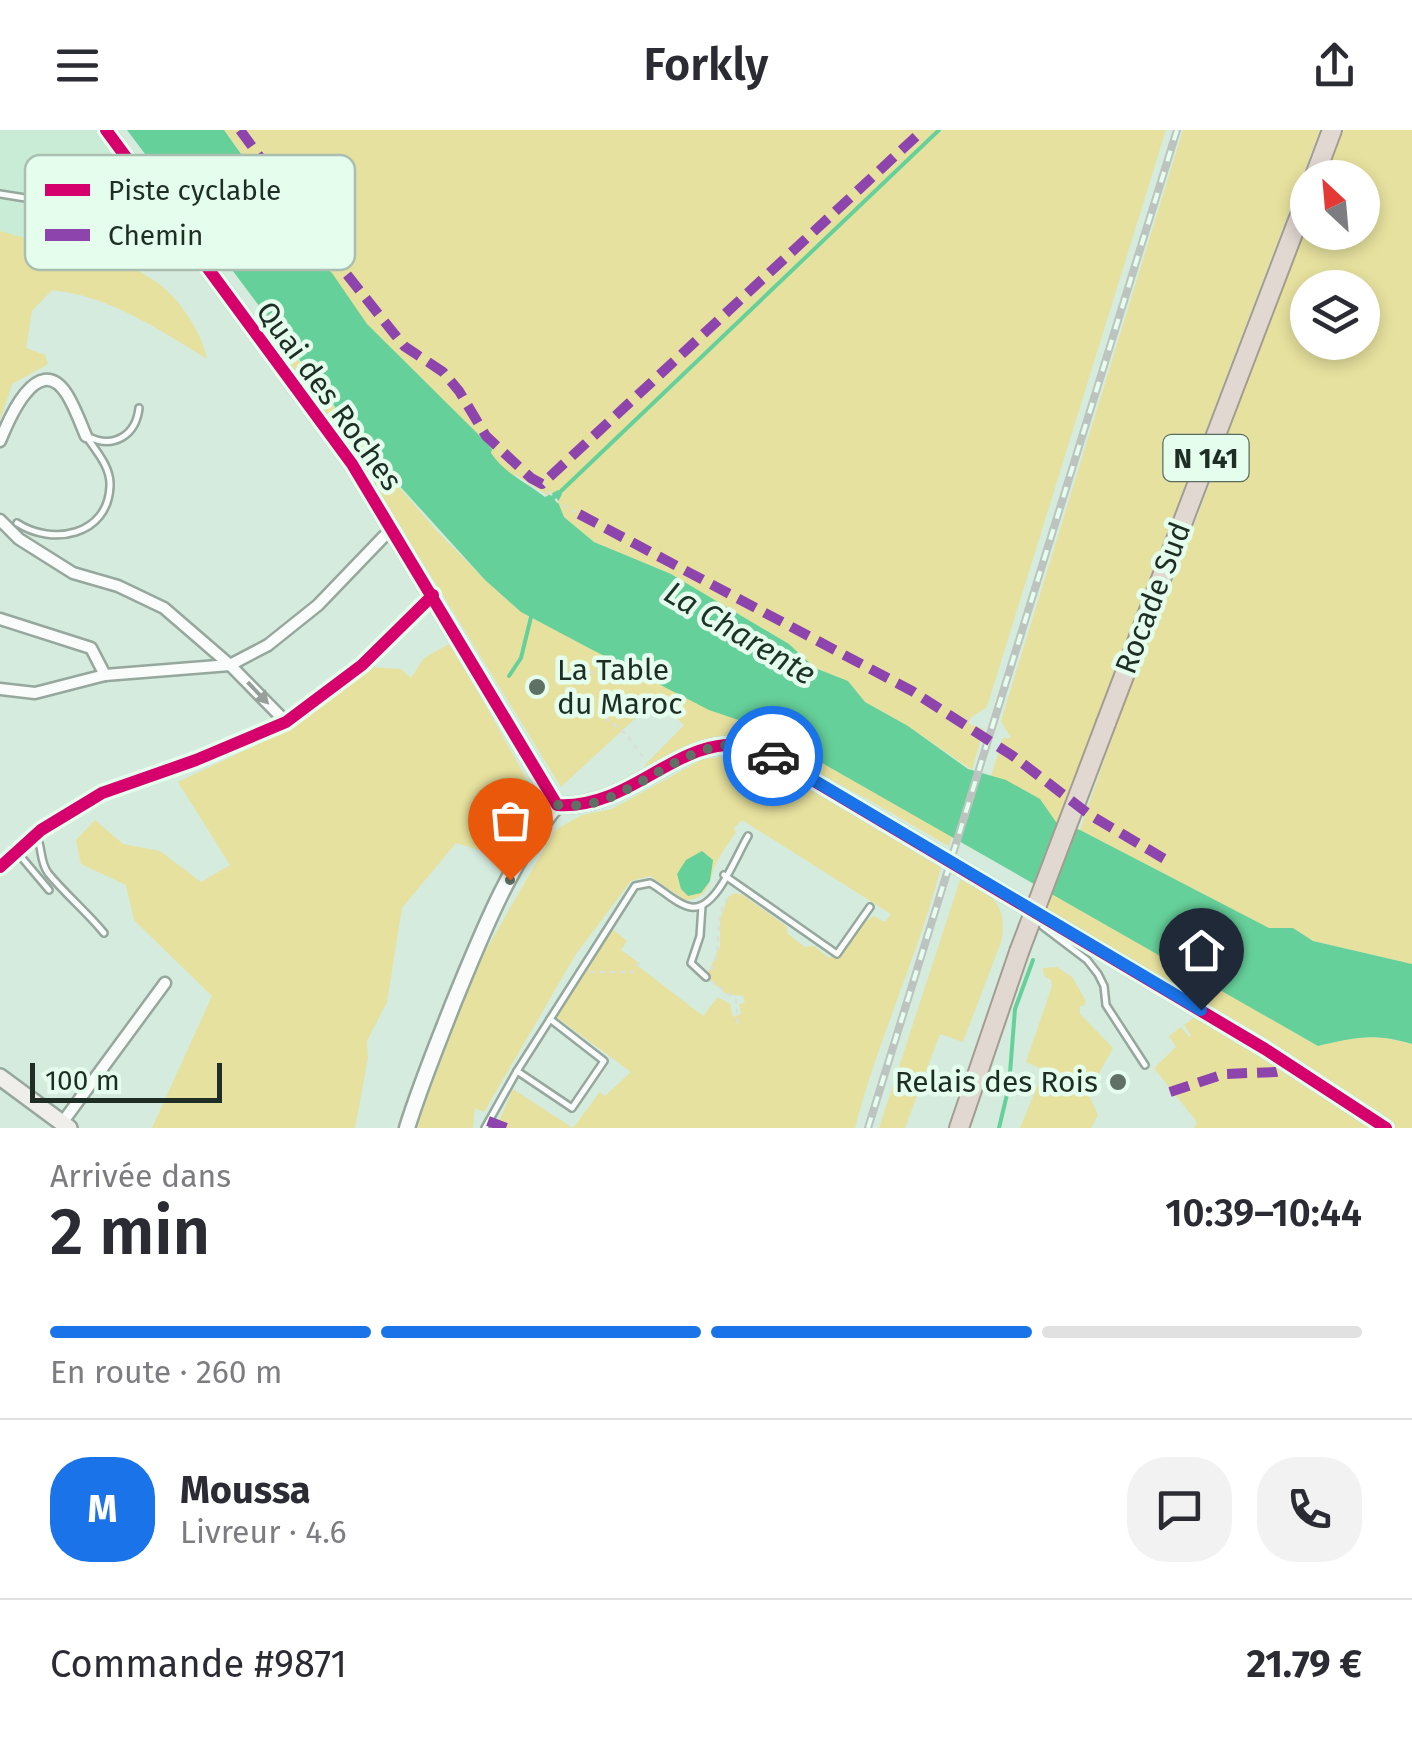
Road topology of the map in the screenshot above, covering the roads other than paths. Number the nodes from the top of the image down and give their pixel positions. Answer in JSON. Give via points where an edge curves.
{"nodes":[{"id":1,"x":106,"y":130,"type":"edge"},
{"id":2,"x":1332,"y":130,"type":"edge"},
{"id":3,"x":122,"y":155,"type":"edge"},
{"id":4,"x":1321,"y":160,"type":"edge"},
{"id":5,"x":0,"y":194,"type":"edge"},
{"id":6,"x":25,"y":198,"type":"edge"},
{"id":7,"x":1290,"y":241,"type":"edge"},
{"id":8,"x":208,"y":270,"type":"edge"},
{"id":9,"x":139,"y":408,"type":"dead end"},
{"id":10,"x":86,"y":436,"type":"junction"},
{"id":11,"x":0,"y":441,"type":"edge"},
{"id":12,"x":0,"y":520,"type":"edge"},
{"id":13,"x":18,"y":523,"type":"dead end"},
{"id":14,"x":392,"y":528,"type":"junction"},
{"id":15,"x":434,"y":595,"type":"junction"},
{"id":16,"x":0,"y":619,"type":"edge"},
{"id":17,"x":230,"y":664,"type":"junction"},
{"id":18,"x":106,"y":676,"type":"junction"},
{"id":19,"x":0,"y":689,"type":"edge"},
{"id":20,"x":286,"y":722,"type":"junction"},
{"id":21,"x":557,"y":805,"type":"junction"},
{"id":22,"x":36,"y":835,"type":"junction"},
{"id":23,"x":748,"y":836,"type":"dead end"},
{"id":24,"x":17,"y":852,"type":"junction"},
{"id":25,"x":0,"y":867,"type":"edge"},
{"id":26,"x":724,"y":876,"type":"junction"},
{"id":27,"x":987,"y":884,"type":"junction"},
{"id":28,"x":49,"y":890,"type":"dead end"},
{"id":29,"x":702,"y":906,"type":"junction"},
{"id":30,"x":870,"y":907,"type":"dead end"},
{"id":31,"x":104,"y":933,"type":"dead end"},
{"id":32,"x":706,"y":977,"type":"road end"},
{"id":33,"x":164,"y":983,"type":"dead end"},
{"id":34,"x":995,"y":1016,"type":"junction"},
{"id":35,"x":550,"y":1018,"type":"junction"},
{"id":36,"x":1146,"y":1065,"type":"dead end"},
{"id":37,"x":517,"y":1071,"type":"junction"},
{"id":38,"x":0,"y":1077,"type":"edge"},
{"id":39,"x":66,"y":1126,"type":"edge"},
{"id":40,"x":407,"y":1128,"type":"edge"},
{"id":41,"x":485,"y":1128,"type":"edge"},
{"id":42,"x":959,"y":1128,"type":"edge"},
{"id":43,"x":970,"y":1128,"type":"edge"},
{"id":44,"x":1386,"y":1128,"type":"edge"}],
"edges":[{"from":1,"to":3,"type":"street","name":"Quai des Roches"},
{"from":2,"to":4,"type":"highway"},
{"from":5,"to":6,"type":"lane"},
{"from":7,"to":34,"type":"highway","name":"Rocade Sud","number":"N 141","bridge":true},
{"from":8,"to":14,"type":"street","name":"Quai des Roches"},
{"from":9,"to":10,"type":"lane","via":[[126,436],[106,442]]},
{"from":10,"to":11,"type":"street","via":[[66,393],[47,382],[20,398]]},
{"from":10,"to":13,"type":"lane","via":[[108,468],[100,514],[60,537]]},
{"from":12,"to":17,"type":"street","via":[[72,574],[164,608]]},
{"from":14,"to":15,"type":"street","name":"Quai des Roches"},
{"from":14,"to":17,"type":"street","via":[[318,605],[268,645]]},
{"from":15,"to":20,"type":"street","via":[[362,665]]},
{"from":15,"to":21,"type":"street","name":"Quai des Roches"},
{"from":16,"to":18,"type":"street","via":[[91,648]]},
{"from":17,"to":18,"type":"street"},
{"from":17,"to":20,"type":"street","one_way":true},
{"from":18,"to":19,"type":"street","via":[[35,693]]},
{"from":20,"to":22,"type":"street","via":[[102,794]]},
{"from":21,"to":27,"type":"street","via":[[598,802],[724,744],[757,747]]},
{"from":21,"to":40,"type":"street","via":[[495,908]]},
{"from":22,"to":24,"type":"street"},
{"from":22,"to":31,"type":"lane","via":[[48,873]]},
{"from":23,"to":26,"type":"lane"},
{"from":24,"to":25,"type":"street"},
{"from":24,"to":28,"type":"lane"},
{"from":26,"to":29,"type":"lane"},
{"from":26,"to":30,"type":"lane","via":[[837,954]]},
{"from":27,"to":36,"type":"lane","via":[[1086,960]]},
{"from":27,"to":44,"type":"street"},
{"from":29,"to":32,"type":"lane","via":[[692,963]]},
{"from":29,"to":35,"type":"lane","via":[[682,904],[650,883],[635,886]]},
{"from":33,"to":39,"type":"street"},
{"from":34,"to":42,"type":"highway","number":"N 141"},
{"from":34,"to":43,"type":"highway","number":"N 141"},
{"from":35,"to":37,"type":"lane"},
{"from":35,"to":37,"type":"lane","via":[[604,1061],[572,1108]]},
{"from":37,"to":41,"type":"lane"},
{"from":38,"to":39,"type":"main road"}]}
